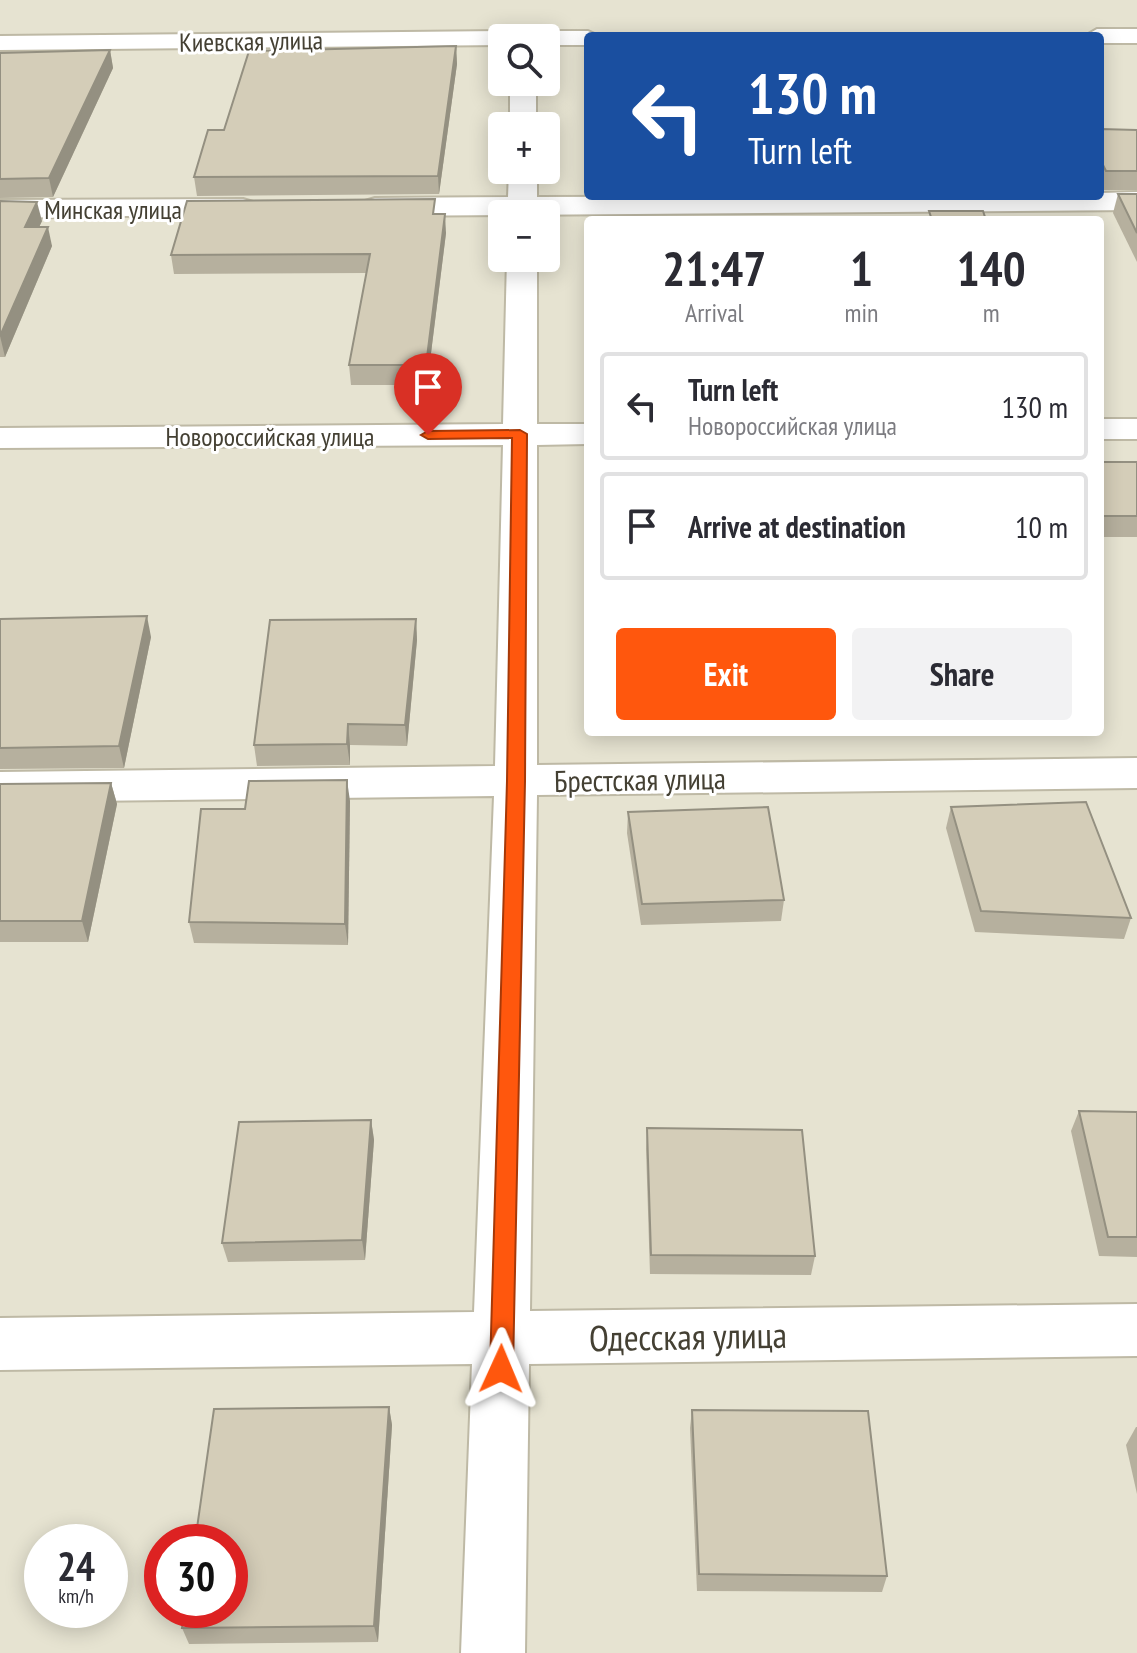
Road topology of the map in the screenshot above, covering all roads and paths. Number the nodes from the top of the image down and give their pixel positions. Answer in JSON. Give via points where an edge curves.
{"nodes":[{"id":1,"x":1104,"y":36,"type":"edge"},
{"id":2,"x":1137,"y":36,"type":"edge"},
{"id":3,"x":488,"y":38,"type":"edge"},
{"id":4,"x":560,"y":38,"type":"edge"},
{"id":5,"x":584,"y":38,"type":"edge"},
{"id":6,"x":0,"y":43,"type":"edge"},
{"id":7,"x":1137,"y":201,"type":"edge"},
{"id":8,"x":348,"y":207,"type":"edge"},
{"id":9,"x":269,"y":208,"type":"edge"},
{"id":10,"x":0,"y":209,"type":"edge"},
{"id":11,"x":488,"y":209,"type":"edge"},
{"id":12,"x":560,"y":209,"type":"edge"},
{"id":13,"x":522,"y":272,"type":"edge"},
{"id":14,"x":1104,"y":429,"type":"edge"},
{"id":15,"x":1137,"y":429,"type":"edge"},
{"id":16,"x":520,"y":434,"type":"junction"},
{"id":17,"x":584,"y":434,"type":"edge"},
{"id":18,"x":0,"y":438,"type":"edge"},
{"id":19,"x":1137,"y":773,"type":"edge"},
{"id":20,"x":516,"y":781,"type":"junction"},
{"id":21,"x":0,"y":787,"type":"edge"},
{"id":22,"x":1137,"y":1330,"type":"edge"},
{"id":23,"x":502,"y":1338,"type":"junction"},
{"id":24,"x":0,"y":1344,"type":"edge"},
{"id":25,"x":493,"y":1653,"type":"edge"}],
"edges":[{"from":1,"to":2,"type":"street"},
{"from":3,"to":6,"type":"street","name":"Киевская улица"},
{"from":4,"to":5,"type":"street"},
{"from":7,"to":12,"type":"street"},
{"from":8,"to":11,"type":"street"},
{"from":9,"to":10,"type":"street","name":"Минская улица"},
{"from":13,"to":16,"type":"street"},
{"from":14,"to":15,"type":"street"},
{"from":16,"to":17,"type":"street","name":"Новороссийская улица"},
{"from":16,"to":18,"type":"street","name":"Новороссийская улица"},
{"from":16,"to":20,"type":"street"},
{"from":19,"to":20,"type":"street","name":"Брестская улица"},
{"from":20,"to":21,"type":"street","name":"Брестская улица"},
{"from":20,"to":23,"type":"street"},
{"from":22,"to":23,"type":"street","name":"Одесская улица"},
{"from":23,"to":24,"type":"street","name":"Одесская улица"},
{"from":23,"to":25,"type":"street"}]}
